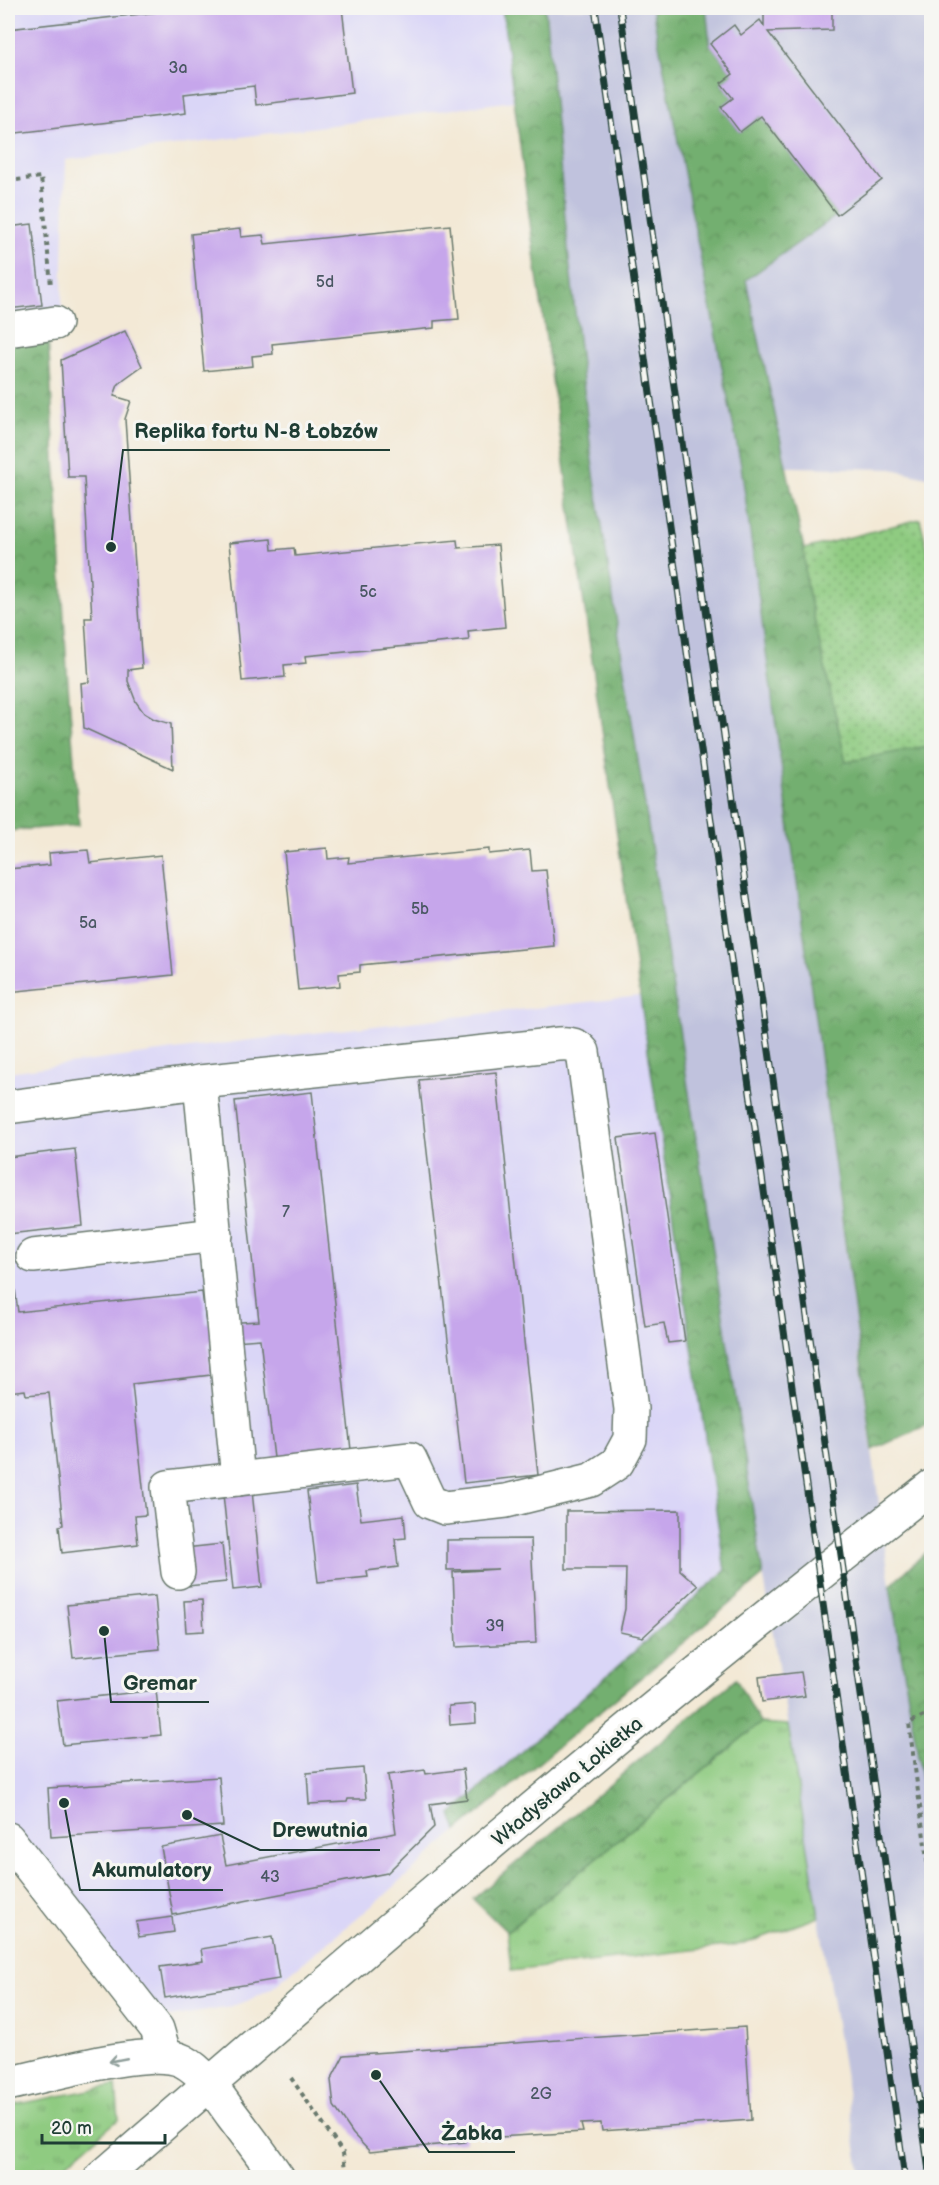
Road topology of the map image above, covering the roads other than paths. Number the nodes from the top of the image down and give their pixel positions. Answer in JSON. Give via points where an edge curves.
{"nodes":[{"id":1,"x":55,"y":323,"type":"road end"},
{"id":2,"x":8,"y":330,"type":"edge"},
{"id":3,"x":200,"y":1082,"type":"junction"},
{"id":4,"x":8,"y":1107,"type":"edge"},
{"id":5,"x":216,"y":1235,"type":"junction"},
{"id":6,"x":33,"y":1256,"type":"dead end"},
{"id":7,"x":238,"y":1479,"type":"junction"},
{"id":8,"x":932,"y":1486,"type":"edge"},
{"id":9,"x":178,"y":1572,"type":"dead end"},
{"id":10,"x":8,"y":1839,"type":"edge"},
{"id":11,"x":165,"y":2056,"type":"junction"},
{"id":12,"x":8,"y":2084,"type":"edge"},
{"id":13,"x":209,"y":2084,"type":"junction"},
{"id":14,"x":101,"y":2178,"type":"edge"},
{"id":15,"x":278,"y":2178,"type":"edge"}],
"edges":[{"from":1,"to":2,"type":"street"},
{"from":3,"to":4,"type":"street"},
{"from":3,"to":5,"type":"street"},
{"from":3,"to":7,"type":"street","via":[[542,1046],[579,1046],[587,1075],[631,1409],[630,1439],[617,1463],[591,1480],[506,1501],[445,1508],[430,1502],[410,1459]]},
{"from":5,"to":6,"type":"street"},
{"from":5,"to":7,"type":"street"},
{"from":7,"to":9,"type":"street","via":[[168,1487]]},
{"from":8,"to":13,"type":"street","name":"Władysława Łokietka","via":[[626,1731]]},
{"from":10,"to":11,"type":"street","via":[[157,2029]]},
{"from":11,"to":12,"type":"street","one_way":true,"via":[[124,2059]]},
{"from":11,"to":13,"type":"street","via":[[192,2067]]},
{"from":13,"to":14,"type":"street","name":"Władysława Łokietka"},
{"from":13,"to":15,"type":"street"}]}
